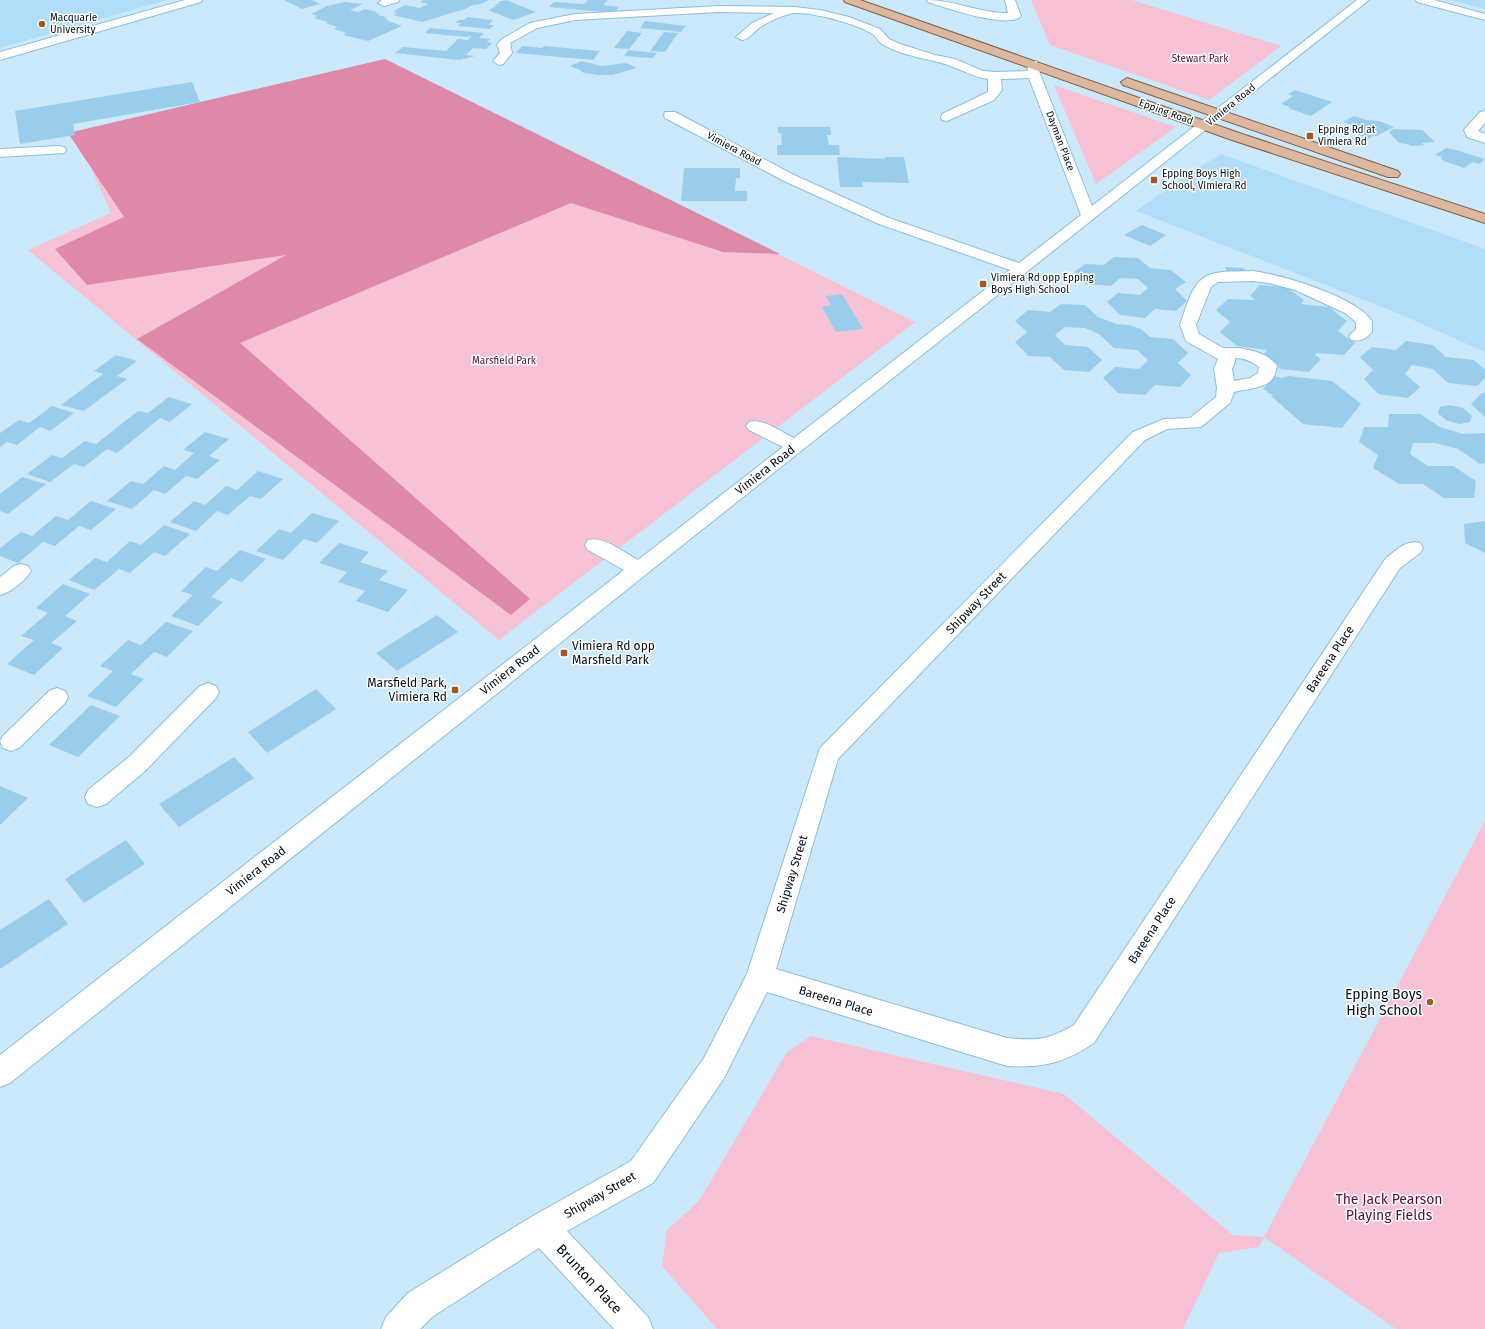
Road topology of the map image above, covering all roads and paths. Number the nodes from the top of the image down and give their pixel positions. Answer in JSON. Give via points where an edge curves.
{"nodes":[{"id":1,"x":197,"y":0,"type":"edge"},
{"id":2,"x":849,"y":0,"type":"edge"},
{"id":3,"x":932,"y":0,"type":"edge"},
{"id":4,"x":1010,"y":0,"type":"edge"},
{"id":5,"x":1364,"y":0,"type":"edge"},
{"id":6,"x":1421,"y":0,"type":"edge"},
{"id":7,"x":795,"y":10,"type":"junction"},
{"id":8,"x":1485,"y":18,"type":"edge"},
{"id":9,"x":742,"y":37,"type":"dead end"},
{"id":10,"x":0,"y":56,"type":"edge"},
{"id":11,"x":499,"y":61,"type":"dead end"},
{"id":12,"x":1034,"y":69,"type":"junction"},
{"id":13,"x":994,"y":76,"type":"junction"},
{"id":14,"x":1118,"y":79,"type":"dead end"},
{"id":15,"x":1220,"y":113,"type":"junction"},
{"id":16,"x":1485,"y":115,"type":"edge"},
{"id":17,"x":670,"y":116,"type":"dead end"},
{"id":18,"x":947,"y":117,"type":"dead end"},
{"id":19,"x":1205,"y":126,"type":"junction"},
{"id":20,"x":1485,"y":139,"type":"edge"},
{"id":21,"x":59,"y":150,"type":"dead end"},
{"id":22,"x":0,"y":153,"type":"edge"},
{"id":23,"x":1407,"y":178,"type":"dead end"},
{"id":24,"x":1089,"y":217,"type":"junction"},
{"id":25,"x":1485,"y":219,"type":"edge"},
{"id":26,"x":1022,"y":269,"type":"junction"},
{"id":27,"x":1357,"y":336,"type":"dead end"},
{"id":28,"x":1221,"y":353,"type":"junction"},
{"id":29,"x":1226,"y":388,"type":"junction"},
{"id":30,"x":755,"y":426,"type":"dead end"},
{"id":31,"x":796,"y":446,"type":"junction"},
{"id":32,"x":595,"y":545,"type":"dead end"},
{"id":33,"x":1413,"y":548,"type":"dead end"},
{"id":34,"x":638,"y":569,"type":"junction"},
{"id":35,"x":21,"y":571,"type":"dead end"},
{"id":36,"x":0,"y":588,"type":"edge"},
{"id":37,"x":208,"y":692,"type":"dead end"},
{"id":38,"x":57,"y":697,"type":"dead end"},
{"id":39,"x":11,"y":742,"type":"dead end"},
{"id":40,"x":97,"y":797,"type":"dead end"},
{"id":41,"x":760,"y":977,"type":"junction"},
{"id":42,"x":0,"y":1072,"type":"edge"},
{"id":43,"x":542,"y":1228,"type":"junction"},
{"id":44,"x":398,"y":1329,"type":"edge"},
{"id":45,"x":636,"y":1329,"type":"edge"}],
"edges":[{"from":1,"to":10,"type":"street"},
{"from":2,"to":12,"type":"main road","name":"Epping Road"},
{"from":3,"to":4,"type":"street","via":[[981,16],[1015,16]]},
{"from":5,"to":15,"type":"street","name":"Vimiera Road"},
{"from":6,"to":8,"type":"street"},
{"from":7,"to":9,"type":"street","via":[[756,25]]},
{"from":7,"to":11,"type":"street","via":[[718,9],[560,19],[534,25],[506,41],[506,53]]},
{"from":7,"to":13,"type":"street","via":[[845,19],[876,31],[885,41],[896,46]]},
{"from":12,"to":13,"type":"street"},
{"from":12,"to":19,"type":"main road","name":"Epping Road"},
{"from":12,"to":24,"type":"street","name":"Dayman Place"},
{"from":13,"to":18,"type":"street","via":[[996,92]]},
{"from":14,"to":15,"type":"main road","name":"Epping Road"},
{"from":15,"to":19,"type":"street","name":"Vimiera Road"},
{"from":15,"to":23,"type":"main road","name":"Epping Road"},
{"from":16,"to":20,"type":"street","via":[[1471,130],[1472,134]]},
{"from":17,"to":26,"type":"street","name":"Vimiera Road","via":[[782,174],[884,221]]},
{"from":19,"to":24,"type":"street","name":"Vimiera Road"},
{"from":19,"to":25,"type":"main road","name":"Epping Road"},
{"from":21,"to":22,"type":"street"},
{"from":24,"to":26,"type":"street","name":"Vimiera Road"},
{"from":26,"to":31,"type":"street","name":"Vimiera Road"},
{"from":27,"to":28,"type":"street","via":[[1364,331],[1364,321],[1358,315],[1301,288],[1271,278],[1214,278],[1205,284],[1201,291],[1188,325],[1192,337]]},
{"from":28,"to":29,"type":"street","via":[[1226,356],[1227,362],[1223,369]]},
{"from":28,"to":29,"type":"street","via":[[1241,352],[1257,356],[1268,365],[1266,376],[1255,382]]},
{"from":29,"to":41,"type":"street","name":"Shipway Street","via":[[1224,399],[1195,423],[1164,424],[1139,436],[828,755]]},
{"from":30,"to":31,"type":"street"},
{"from":31,"to":34,"type":"street","name":"Vimiera Road"},
{"from":32,"to":34,"type":"street"},
{"from":33,"to":41,"type":"street","name":"Bareena Place","via":[[1393,563],[1084,1034],[1051,1052],[1007,1052]]},
{"from":34,"to":42,"type":"street","name":"Vimiera Road"},
{"from":35,"to":36,"type":"street"},
{"from":37,"to":40,"type":"street","via":[[137,764]]},
{"from":38,"to":39,"type":"street"},
{"from":41,"to":43,"type":"street","name":"Shipway Street","via":[[714,1068],[642,1172]]},
{"from":43,"to":44,"type":"street","name":"Shipway Street","via":[[420,1305]]},
{"from":43,"to":45,"type":"street","name":"Brunton Place"}]}
